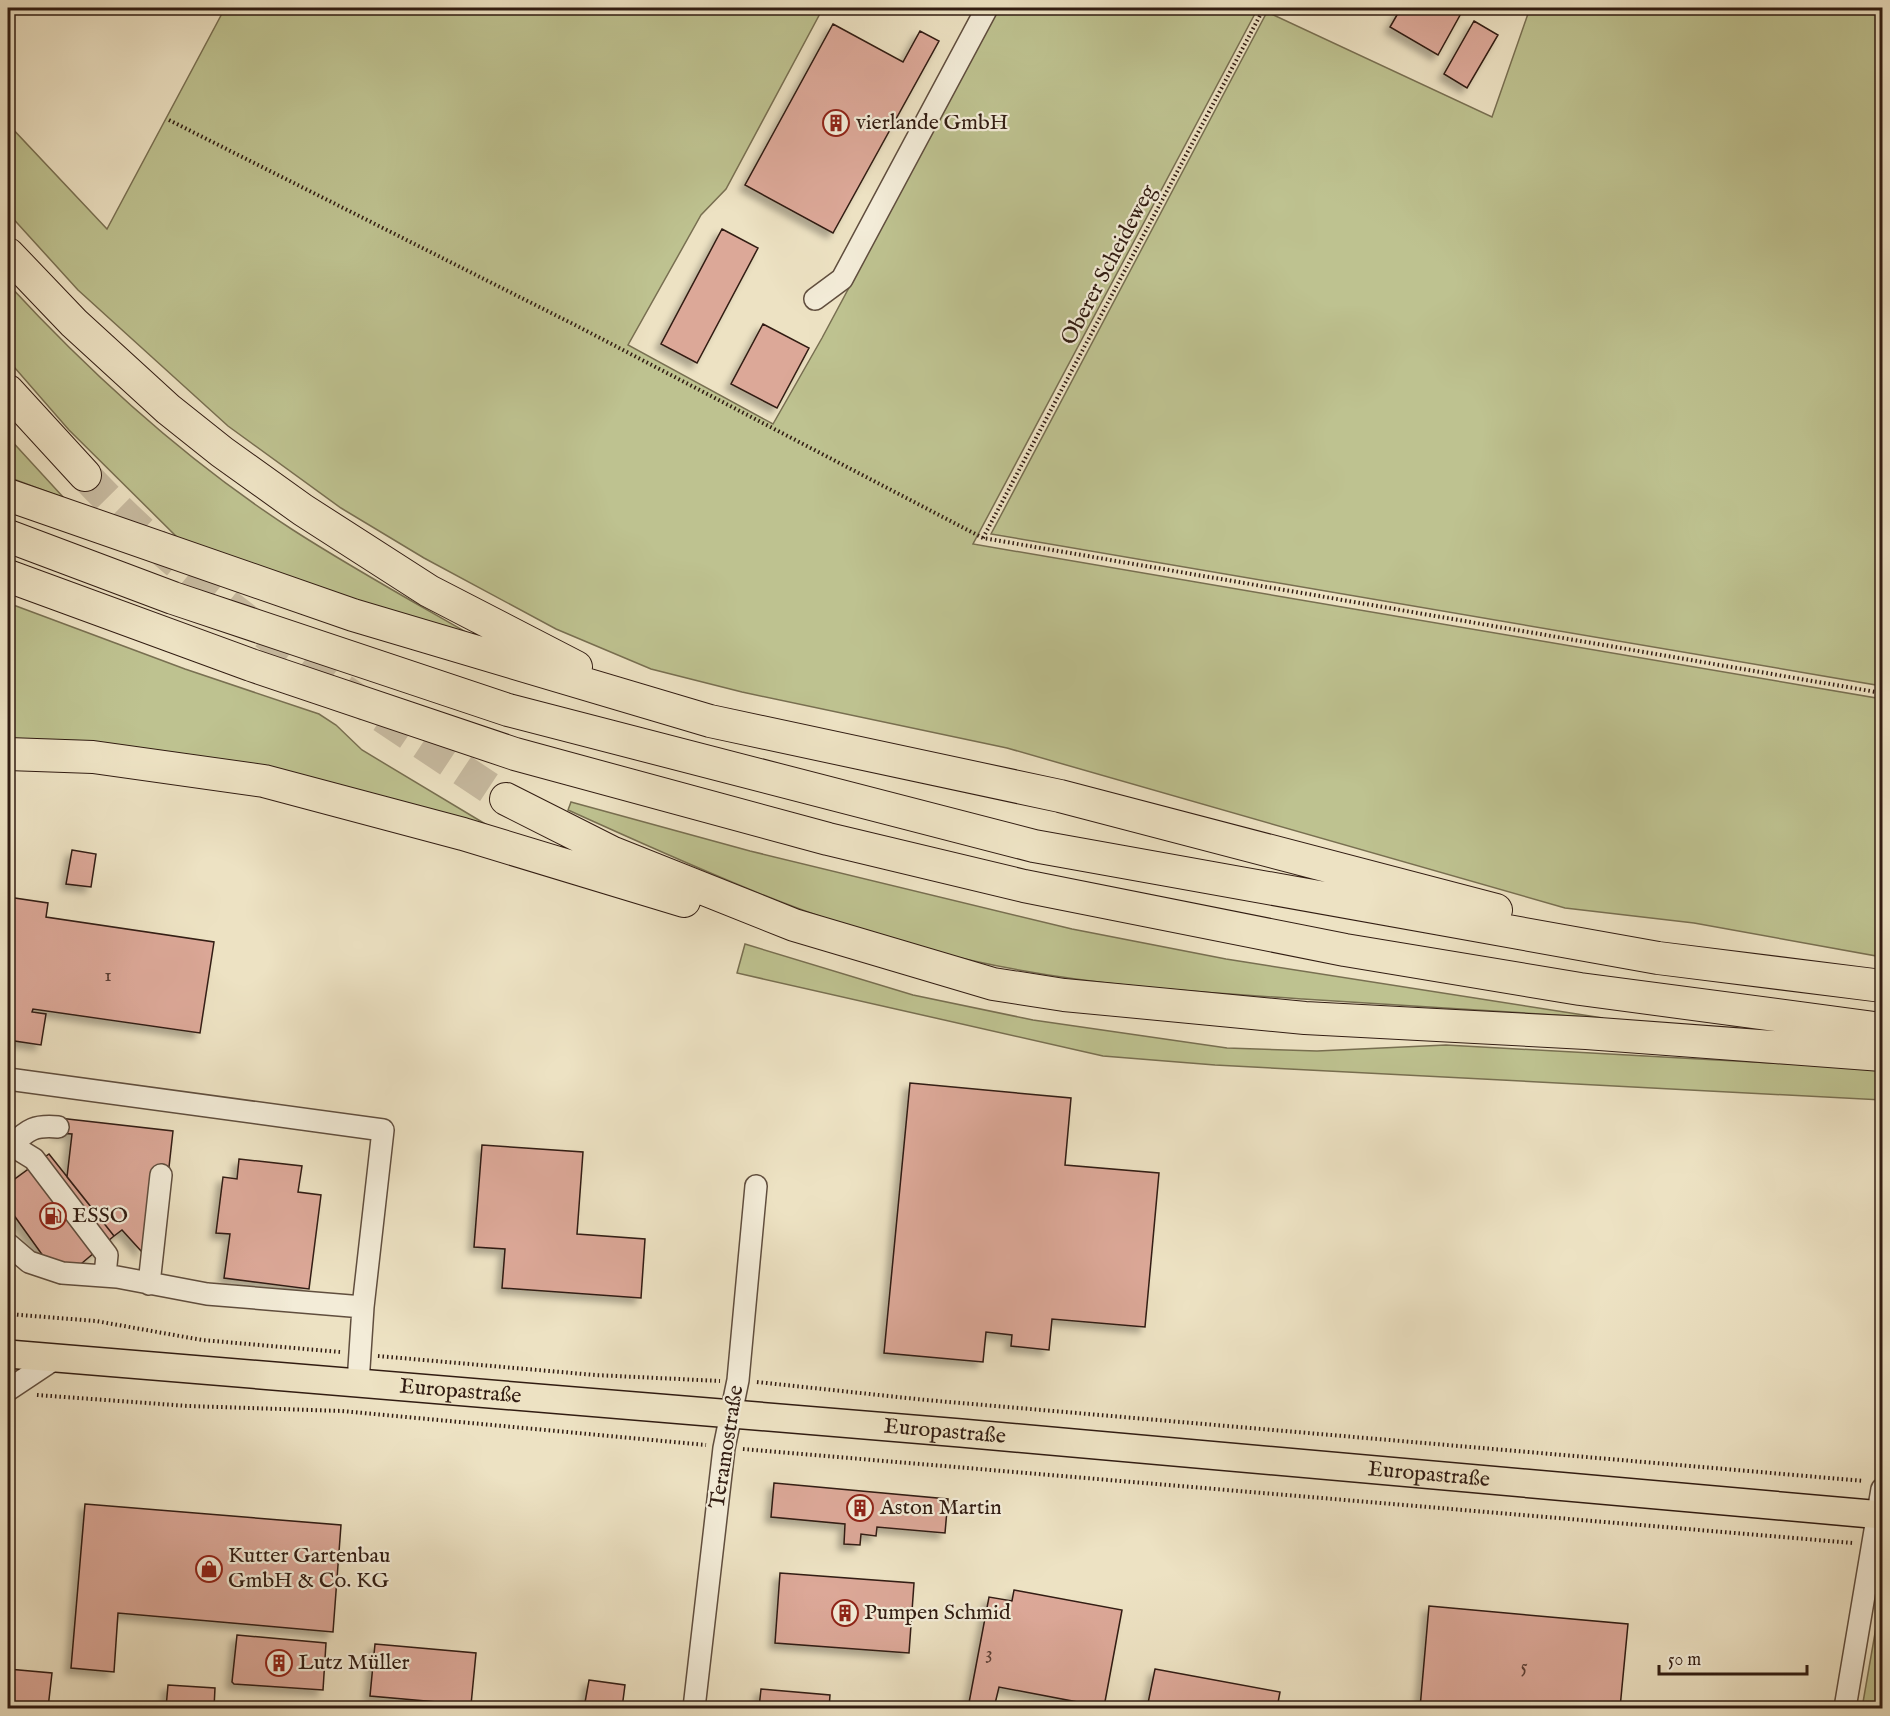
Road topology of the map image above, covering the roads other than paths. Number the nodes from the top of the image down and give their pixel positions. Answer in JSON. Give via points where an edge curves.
{"nodes":[{"id":1,"x":987,"y":8,"type":"edge"},
{"id":2,"x":8,"y":254,"type":"edge"},
{"id":3,"x":815,"y":299,"type":"dead end"},
{"id":4,"x":8,"y":391,"type":"edge"},
{"id":5,"x":85,"y":475,"type":"tunnel mouth"},
{"id":6,"x":8,"y":495,"type":"edge"},
{"id":7,"x":8,"y":536,"type":"edge"},
{"id":8,"x":8,"y":576,"type":"edge"},
{"id":9,"x":645,"y":702,"type":"junction"},
{"id":10,"x":8,"y":754,"type":"edge"},
{"id":11,"x":506,"y":799,"type":"tunnel mouth"},
{"id":12,"x":794,"y":925,"type":"junction"},
{"id":13,"x":1658,"y":958,"type":"junction"},
{"id":14,"x":1882,"y":986,"type":"edge"},
{"id":15,"x":1882,"y":1029,"type":"edge"},
{"id":16,"x":1882,"y":1055,"type":"edge"},
{"id":17,"x":8,"y":1079,"type":"edge"},
{"id":18,"x":58,"y":1127,"type":"dead end"},
{"id":19,"x":10,"y":1144,"type":"edge"},
{"id":20,"x":161,"y":1175,"type":"dead end"},
{"id":21,"x":756,"y":1186,"type":"dead end"},
{"id":22,"x":8,"y":1244,"type":"edge"},
{"id":23,"x":105,"y":1275,"type":"junction"},
{"id":24,"x":149,"y":1284,"type":"junction"},
{"id":25,"x":363,"y":1307,"type":"junction"},
{"id":26,"x":8,"y":1354,"type":"edge"},
{"id":27,"x":56,"y":1358,"type":"junction"},
{"id":28,"x":358,"y":1383,"type":"junction"},
{"id":29,"x":8,"y":1390,"type":"edge"},
{"id":30,"x":730,"y":1415,"type":"junction"},
{"id":31,"x":1876,"y":1485,"type":"edge"},
{"id":32,"x":1880,"y":1515,"type":"edge"},
{"id":33,"x":694,"y":1708,"type":"edge"},
{"id":34,"x":1845,"y":1708,"type":"edge"}],
"edges":[{"from":1,"to":3,"type":"street","via":[[842,279]]},
{"from":2,"to":9,"type":"highway","via":[[74,323],[168,409],[303,510],[429,591]]},
{"from":4,"to":5,"type":"highway"},
{"from":6,"to":9,"type":"highway","via":[[352,615]]},
{"from":7,"to":13,"type":"highway","via":[[174,598],[508,710],[827,794],[1034,846]]},
{"from":8,"to":15,"type":"highway","via":[[251,665],[515,754],[828,839],[1024,886],[1345,950],[1580,989]]},
{"from":9,"to":13,"type":"highway","via":[[710,720],[1060,796],[1534,920]]},
{"from":10,"to":12,"type":"highway","via":[[93,757],[264,781],[463,834],[673,898]]},
{"from":11,"to":12,"type":"highway","via":[[611,852]]},
{"from":12,"to":16,"type":"highway","via":[[993,984],[1064,994],[1305,1018],[1586,1033]]},
{"from":13,"to":14,"type":"highway"},
{"from":17,"to":25,"type":"street","via":[[382,1130]]},
{"from":18,"to":19,"type":"street","via":[[29,1128]]},
{"from":19,"to":23,"type":"street","via":[[34,1159],[107,1255]]},
{"from":20,"to":24,"type":"street"},
{"from":21,"to":30,"type":"street","name":"Teramostraße","via":[[738,1380]]},
{"from":22,"to":23,"type":"street","via":[[29,1262],[62,1273]]},
{"from":23,"to":24,"type":"street"},
{"from":24,"to":25,"type":"street","via":[[207,1294]]},
{"from":25,"to":28,"type":"street"},
{"from":26,"to":27,"type":"main road","name":"Europastraße"},
{"from":27,"to":28,"type":"main road","name":"Europastraße"},
{"from":27,"to":29,"type":"street"},
{"from":28,"to":30,"type":"main road","name":"Europastraße"},
{"from":30,"to":32,"type":"main road","name":"Europastraße"},
{"from":30,"to":33,"type":"street","name":"Teramostraße"},
{"from":31,"to":32,"type":"street"},
{"from":32,"to":34,"type":"street","via":[[1871,1544]]}]}
